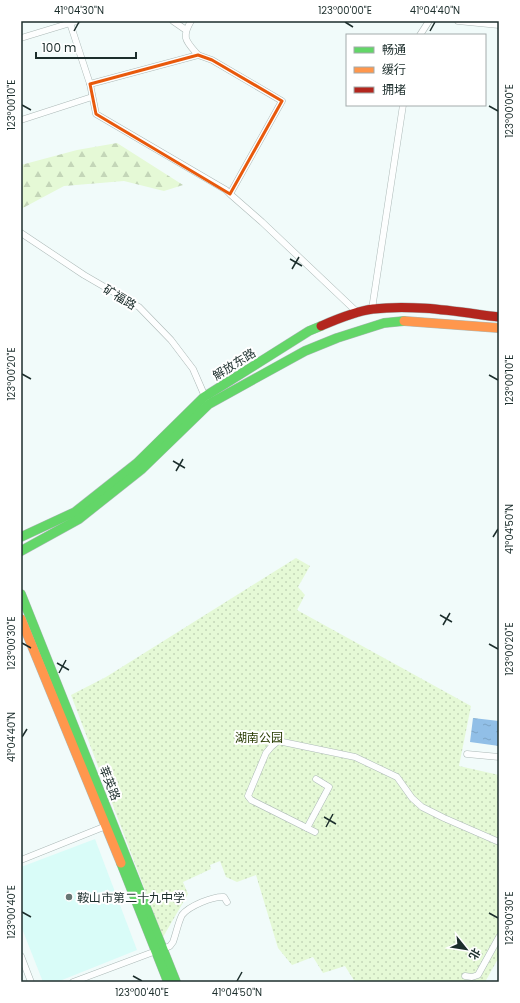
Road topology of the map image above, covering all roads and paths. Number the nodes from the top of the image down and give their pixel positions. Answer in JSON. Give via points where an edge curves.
{"nodes":[{"id":1,"x":77,"y":21,"type":"edge"},
{"id":2,"x":173,"y":21,"type":"edge"},
{"id":3,"x":191,"y":21,"type":"edge"},
{"id":4,"x":429,"y":21,"type":"edge"},
{"id":5,"x":458,"y":21,"type":"edge"},
{"id":6,"x":70,"y":23,"type":"junction"},
{"id":7,"x":499,"y":25,"type":"edge"},
{"id":8,"x":186,"y":30,"type":"junction"},
{"id":9,"x":421,"y":34,"type":"edge"},
{"id":10,"x":21,"y":38,"type":"edge"},
{"id":11,"x":198,"y":54,"type":"junction"},
{"id":12,"x":90,"y":84,"type":"junction"},
{"id":13,"x":92,"y":97,"type":"junction"},
{"id":14,"x":402,"y":106,"type":"edge"},
{"id":15,"x":21,"y":120,"type":"edge"},
{"id":16,"x":230,"y":194,"type":"junction"},
{"id":17,"x":21,"y":233,"type":"edge"},
{"id":18,"x":372,"y":309,"type":"junction"},
{"id":19,"x":358,"y":313,"type":"junction"},
{"id":20,"x":499,"y":317,"type":"edge"},
{"id":21,"x":499,"y":328,"type":"edge"},
{"id":22,"x":206,"y":401,"type":"junction"},
{"id":23,"x":21,"y":538,"type":"edge"},
{"id":24,"x":21,"y":551,"type":"edge"},
{"id":25,"x":21,"y":594,"type":"edge"},
{"id":26,"x":21,"y":619,"type":"edge"},
{"id":27,"x":467,"y":754,"type":"dead end"},
{"id":28,"x":499,"y":757,"type":"edge"},
{"id":29,"x":316,"y":780,"type":"dead end"},
{"id":30,"x":106,"y":826,"type":"junction"},
{"id":31,"x":307,"y":828,"type":"junction"},
{"id":32,"x":315,"y":832,"type":"dead end"},
{"id":33,"x":499,"y":842,"type":"edge"},
{"id":34,"x":21,"y":860,"type":"edge"},
{"id":35,"x":227,"y":902,"type":"dead end"},
{"id":36,"x":499,"y":937,"type":"edge"},
{"id":37,"x":160,"y":950,"type":"junction"},
{"id":38,"x":21,"y":956,"type":"edge"},
{"id":39,"x":465,"y":976,"type":"dead end"},
{"id":40,"x":31,"y":982,"type":"edge"},
{"id":41,"x":73,"y":982,"type":"edge"},
{"id":42,"x":168,"y":982,"type":"edge"},
{"id":43,"x":176,"y":982,"type":"edge"}],
"edges":[{"from":1,"to":6,"type":"street"},
{"from":2,"to":8,"type":"street"},
{"from":3,"to":8,"type":"street"},
{"from":4,"to":9,"type":"street"},
{"from":5,"to":7,"type":"street"},
{"from":6,"to":10,"type":"street"},
{"from":6,"to":12,"type":"street"},
{"from":8,"to":11,"type":"street","via":[[187,42]]},
{"from":11,"to":12,"type":"street"},
{"from":11,"to":16,"type":"street","via":[[282,101]]},
{"from":12,"to":13,"type":"street"},
{"from":13,"to":15,"type":"street"},
{"from":13,"to":16,"type":"street","via":[[96,114]]},
{"from":14,"to":18,"type":"street"},
{"from":16,"to":19,"type":"street"},
{"from":17,"to":22,"type":"street","name":"矿福路","via":[[84,276],[139,307],[171,340],[193,370]]},
{"from":18,"to":19,"type":"main road","name":"解放东路"},
{"from":18,"to":20,"type":"main road","name":"解放东路","via":[[408,307]]},
{"from":19,"to":22,"type":"main road","name":"解放东路","via":[[309,331]]},
{"from":21,"to":22,"type":"main road","name":"解放东路","via":[[406,321],[384,323],[305,351]]},
{"from":22,"to":23,"type":"main road","name":"解放东路","via":[[137,463],[74,512]]},
{"from":22,"to":24,"type":"main road","name":"解放东路","via":[[142,469],[79,519]]},
{"from":25,"to":37,"type":"main road","name":"莘英路"},
{"from":26,"to":30,"type":"main road","name":"莘英路"},
{"from":27,"to":28,"type":"street"},
{"from":29,"to":31,"type":"street","via":[[329,787]]},
{"from":30,"to":34,"type":"street"},
{"from":30,"to":37,"type":"main road","name":"莘英路"},
{"from":31,"to":32,"type":"street"},
{"from":31,"to":33,"type":"street","via":[[248,796],[266,753],[278,742],[355,757],[397,777],[422,807]]},
{"from":35,"to":37,"type":"street","via":[[224,897],[211,898],[189,909],[182,916],[173,942]]},
{"from":36,"to":39,"type":"street","via":[[478,975]]},
{"from":37,"to":41,"type":"street"},
{"from":37,"to":42,"type":"main road","name":"莘英路"},
{"from":37,"to":43,"type":"main road","name":"莘英路"},
{"from":38,"to":40,"type":"street"}]}
